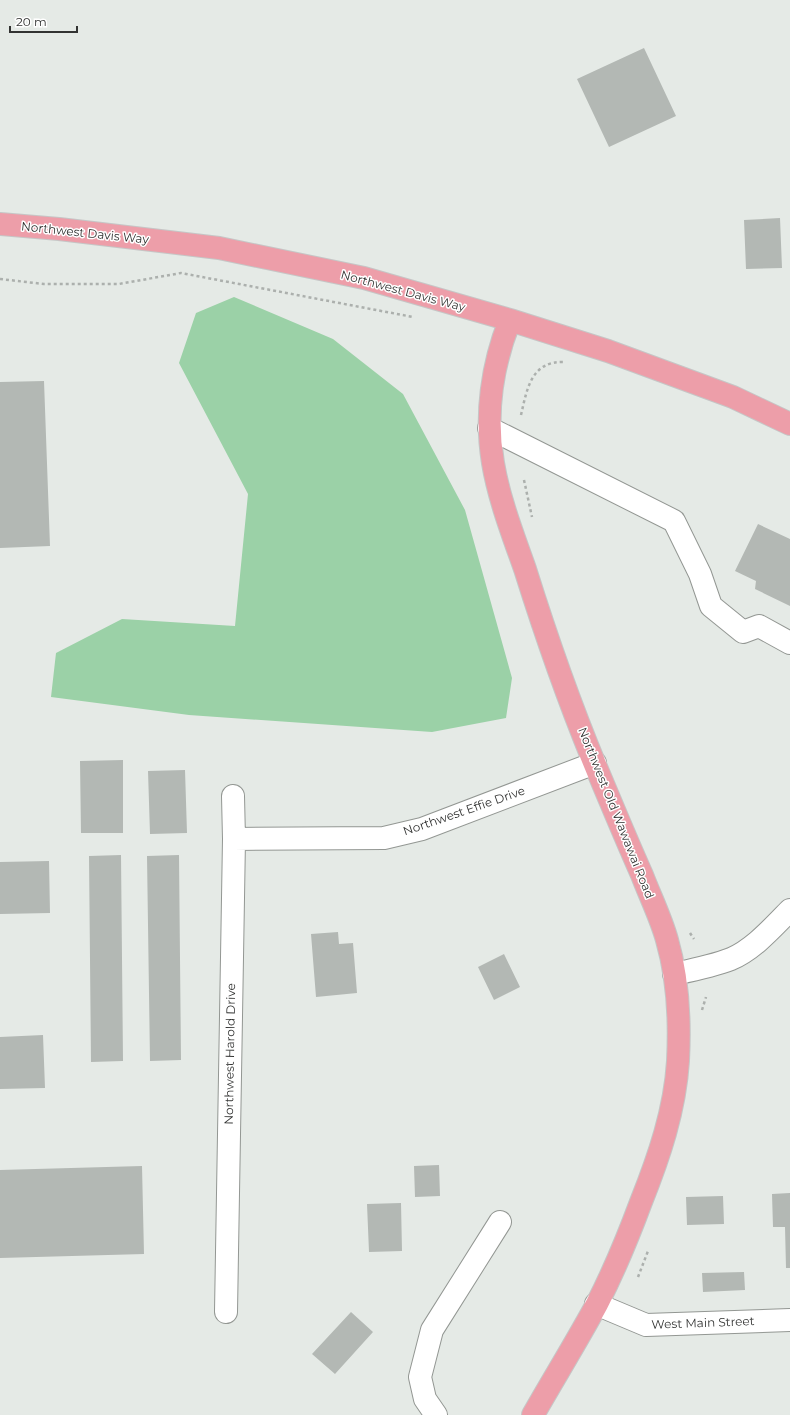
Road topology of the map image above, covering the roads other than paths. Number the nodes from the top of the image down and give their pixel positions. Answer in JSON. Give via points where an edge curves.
{"nodes":[{"id":1,"x":0,"y":224,"type":"edge"},
{"id":2,"x":510,"y":320,"type":"junction"},
{"id":3,"x":790,"y":424,"type":"edge"},
{"id":4,"x":489,"y":428,"type":"junction"},
{"id":5,"x":790,"y":643,"type":"edge"},
{"id":6,"x":594,"y":764,"type":"junction"},
{"id":7,"x":233,"y":796,"type":"dead end"},
{"id":8,"x":234,"y":839,"type":"junction"},
{"id":9,"x":790,"y":910,"type":"edge"},
{"id":10,"x":674,"y":974,"type":"junction"},
{"id":11,"x":500,"y":1222,"type":"dead end"},
{"id":12,"x":596,"y":1304,"type":"junction"},
{"id":13,"x":226,"y":1312,"type":"dead end"},
{"id":14,"x":790,"y":1320,"type":"edge"},
{"id":15,"x":436,"y":1415,"type":"edge"},
{"id":16,"x":533,"y":1415,"type":"edge"}],
"edges":[{"from":1,"to":2,"type":"main road","name":"Northwest Davis Way","via":[[59,228],[219,248],[364,278]]},
{"from":2,"to":3,"type":"main road","name":"Northwest Davis Way","via":[[608,351],[733,397]]},
{"from":2,"to":4,"type":"main road","name":"Northwest Old Wawawai Road","via":[[498,355],[492,386]]},
{"from":4,"to":5,"type":"street","via":[[674,521],[700,574],[711,606],[742,632],[759,626]]},
{"from":4,"to":6,"type":"main road","name":"Northwest Old Wawawai Road","via":[[493,463],[502,499],[538,609]]},
{"from":6,"to":8,"type":"street","name":"Northwest Effie Drive","via":[[422,828],[384,838]]},
{"from":6,"to":10,"type":"main road","name":"Northwest Old Wawawai Road","via":[[652,899],[667,940]]},
{"from":7,"to":8,"type":"street","name":"Northwest Harold Drive"},
{"from":8,"to":13,"type":"street","name":"Northwest Harold Drive"},
{"from":9,"to":10,"type":"street","via":[[749,948],[731,959]]},
{"from":10,"to":12,"type":"main road","name":"Northwest Old Wawawai Road","via":[[678,1014],[678,1062],[664,1140],[620,1255]]},
{"from":11,"to":15,"type":"street","via":[[432,1330],[420,1377],[425,1399]]},
{"from":12,"to":14,"type":"street","name":"West Main Street","via":[[646,1325]]},
{"from":12,"to":16,"type":"main road","name":"Northwest Old Wawawai Road"}]}
